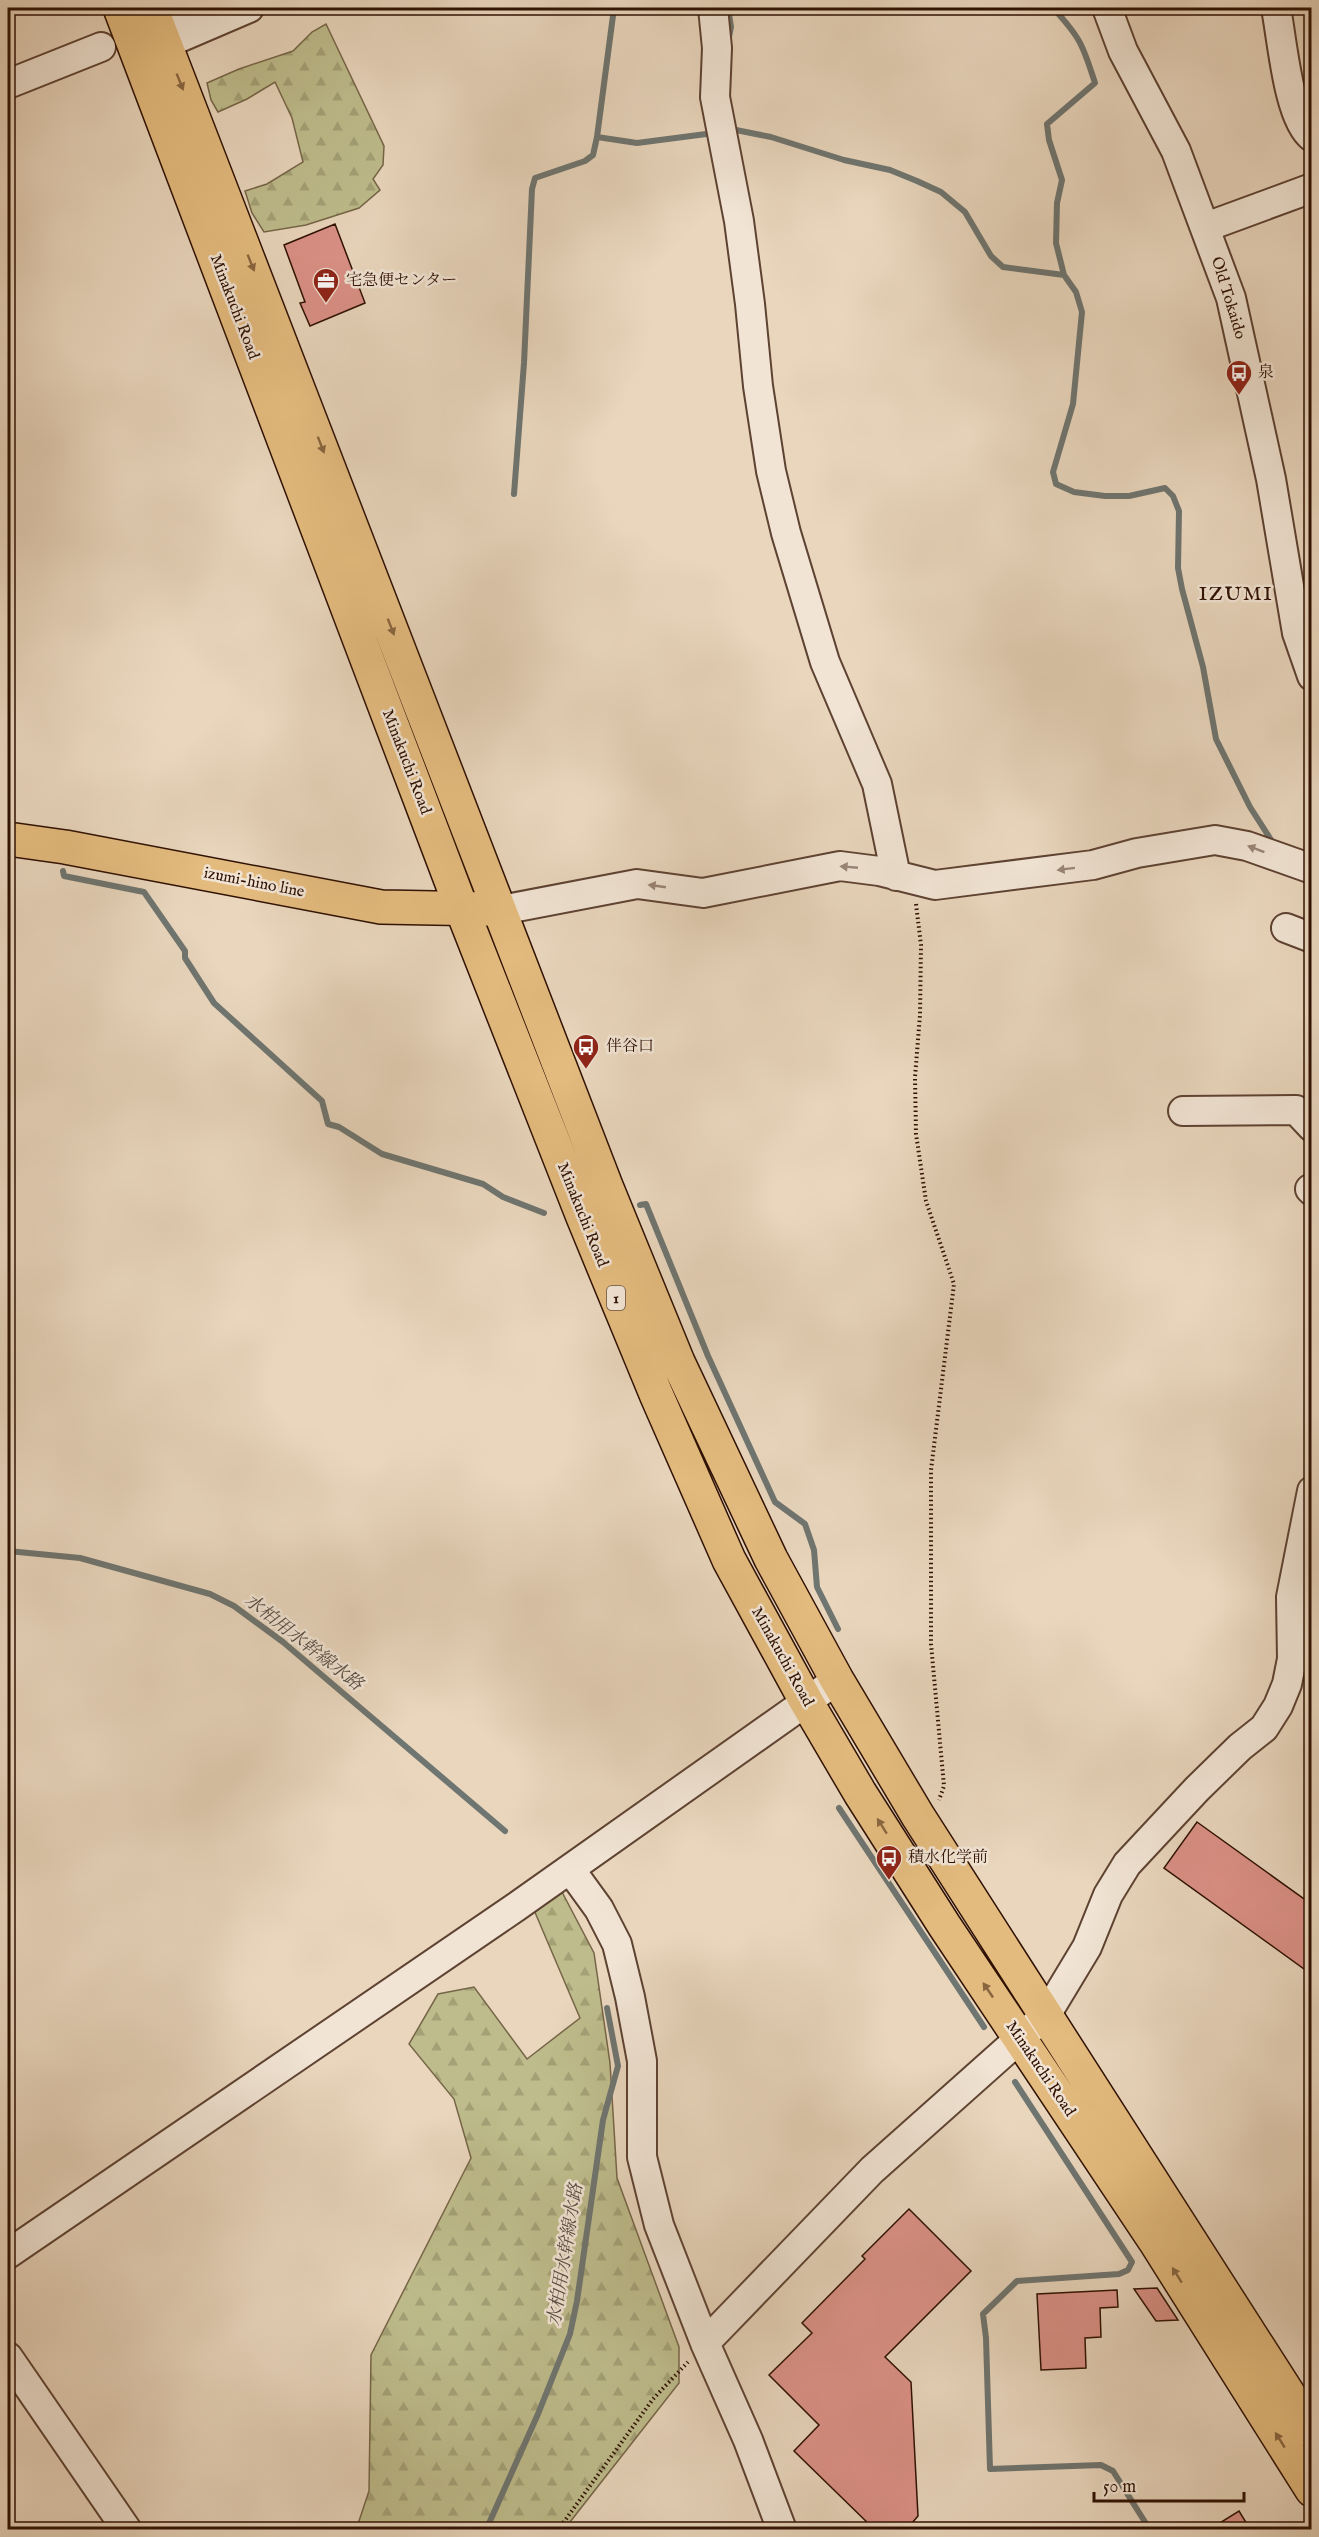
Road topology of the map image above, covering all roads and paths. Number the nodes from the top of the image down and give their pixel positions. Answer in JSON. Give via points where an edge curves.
{"nodes":[{"id":1,"x":120,"y":8,"type":"edge"},
{"id":2,"x":249,"y":8,"type":"edge"},
{"id":3,"x":713,"y":8,"type":"edge"},
{"id":4,"x":1107,"y":8,"type":"edge"},
{"id":5,"x":1276,"y":8,"type":"edge"},
{"id":6,"x":173,"y":19,"type":"edge"},
{"id":7,"x":101,"y":47,"type":"dead end"},
{"id":8,"x":8,"y":84,"type":"edge"},
{"id":9,"x":1311,"y":137,"type":"edge"},
{"id":10,"x":1311,"y":188,"type":"edge"},
{"id":11,"x":1206,"y":228,"type":"junction"},
{"id":12,"x":1311,"y":676,"type":"edge"},
{"id":13,"x":8,"y":836,"type":"edge"},
{"id":14,"x":1311,"y":869,"type":"edge"},
{"id":15,"x":901,"y":877,"type":"junction"},
{"id":16,"x":461,"y":907,"type":"junction"},
{"id":17,"x":501,"y":910,"type":"junction"},
{"id":18,"x":1183,"y":1112,"type":"dead end"},
{"id":19,"x":1311,"y":1126,"type":"edge"},
{"id":20,"x":1311,"y":1491,"type":"edge"},
{"id":21,"x":837,"y":1680,"type":"junction"},
{"id":22,"x":806,"y":1701,"type":"junction"},
{"id":23,"x":918,"y":1816,"type":"junction"},
{"id":24,"x":570,"y":1869,"type":"junction"},
{"id":25,"x":1047,"y":2015,"type":"junction"},
{"id":26,"x":1021,"y":2038,"type":"junction"},
{"id":27,"x":8,"y":2254,"type":"edge"},
{"id":28,"x":705,"y":2343,"type":"junction"},
{"id":29,"x":8,"y":2357,"type":"edge"},
{"id":30,"x":1311,"y":2431,"type":"edge"},
{"id":31,"x":1311,"y":2490,"type":"edge"},
{"id":32,"x":127,"y":2529,"type":"edge"},
{"id":33,"x":558,"y":2529,"type":"edge"},
{"id":34,"x":782,"y":2529,"type":"edge"}],
"edges":[{"from":1,"to":16,"type":"main road","name":"Minakuchi Road","number":"1"},
{"from":2,"to":6,"type":"street"},
{"from":3,"to":15,"type":"street","via":[[716,97],[739,221],[771,471],[788,543],[825,662],[877,784]]},
{"from":4,"to":11,"type":"street","name":"Old Tokaido","via":[[1123,51],[1176,151]]},
{"from":5,"to":9,"type":"street","via":[[1292,99],[1303,131]]},
{"from":6,"to":17,"type":"main road","name":"Minakuchi Road","number":"1","one_way":true},
{"from":7,"to":8,"type":"street"},
{"from":10,"to":11,"type":"street"},
{"from":11,"to":12,"type":"street","name":"Old Tokaido","via":[[1234,310],[1271,478],[1297,633]]},
{"from":13,"to":16,"type":"main road","name":"izumi-hino line","via":[[381,907]]},
{"from":14,"to":15,"type":"street","one_way":true,"via":[[1247,846],[1215,840],[1137,853],[1093,866],[935,885]]},
{"from":15,"to":17,"type":"street","one_way":true,"via":[[840,866],[703,892],[637,884]]},
{"from":15,"to":23,"type":"path","via":[[916,897],[921,945],[916,1134],[926,1201],[954,1284],[931,1470],[931,1644],[944,1786],[938,1804]]},
{"from":16,"to":17,"type":"main road","name":"izumi-hino line"},
{"from":16,"to":22,"type":"main road","name":"Minakuchi Road","number":"1","via":[[656,1394],[729,1560]]},
{"from":17,"to":21,"type":"main road","name":"Minakuchi Road","number":"1","via":[[678,1362],[771,1559]]},
{"from":18,"to":19,"type":"street","via":[[1296,1110]]},
{"from":20,"to":25,"type":"street","via":[[1291,1597],[1292,1659],[1278,1706],[1264,1728],[1197,1789],[1126,1864],[1108,1895],[1087,1947]]},
{"from":21,"to":22,"type":"street"},
{"from":21,"to":23,"type":"main road","name":"Minakuchi Road","number":"1"},
{"from":22,"to":24,"type":"street"},
{"from":26,"to":22,"type":"main road","name":"Minakuchi Road","number":"1","one_way":true,"via":[[938,1915]]},
{"from":23,"to":25,"type":"main road","name":"Minakuchi Road","number":"1"},
{"from":24,"to":27,"type":"street"},
{"from":24,"to":28,"type":"street","via":[[599,1909],[617,1944],[642,2061],[642,2157],[659,2225]]},
{"from":25,"to":26,"type":"street"},
{"from":25,"to":30,"type":"main road","name":"Minakuchi Road","number":"1"},
{"from":26,"to":28,"type":"street","via":[[872,2170]]},
{"from":31,"to":26,"type":"main road","name":"Minakuchi Road","number":"1","one_way":true,"via":[[1155,2241]]},
{"from":28,"to":33,"type":"path","via":[[653,2399]]},
{"from":28,"to":34,"type":"street"},
{"from":29,"to":32,"type":"street"}]}
